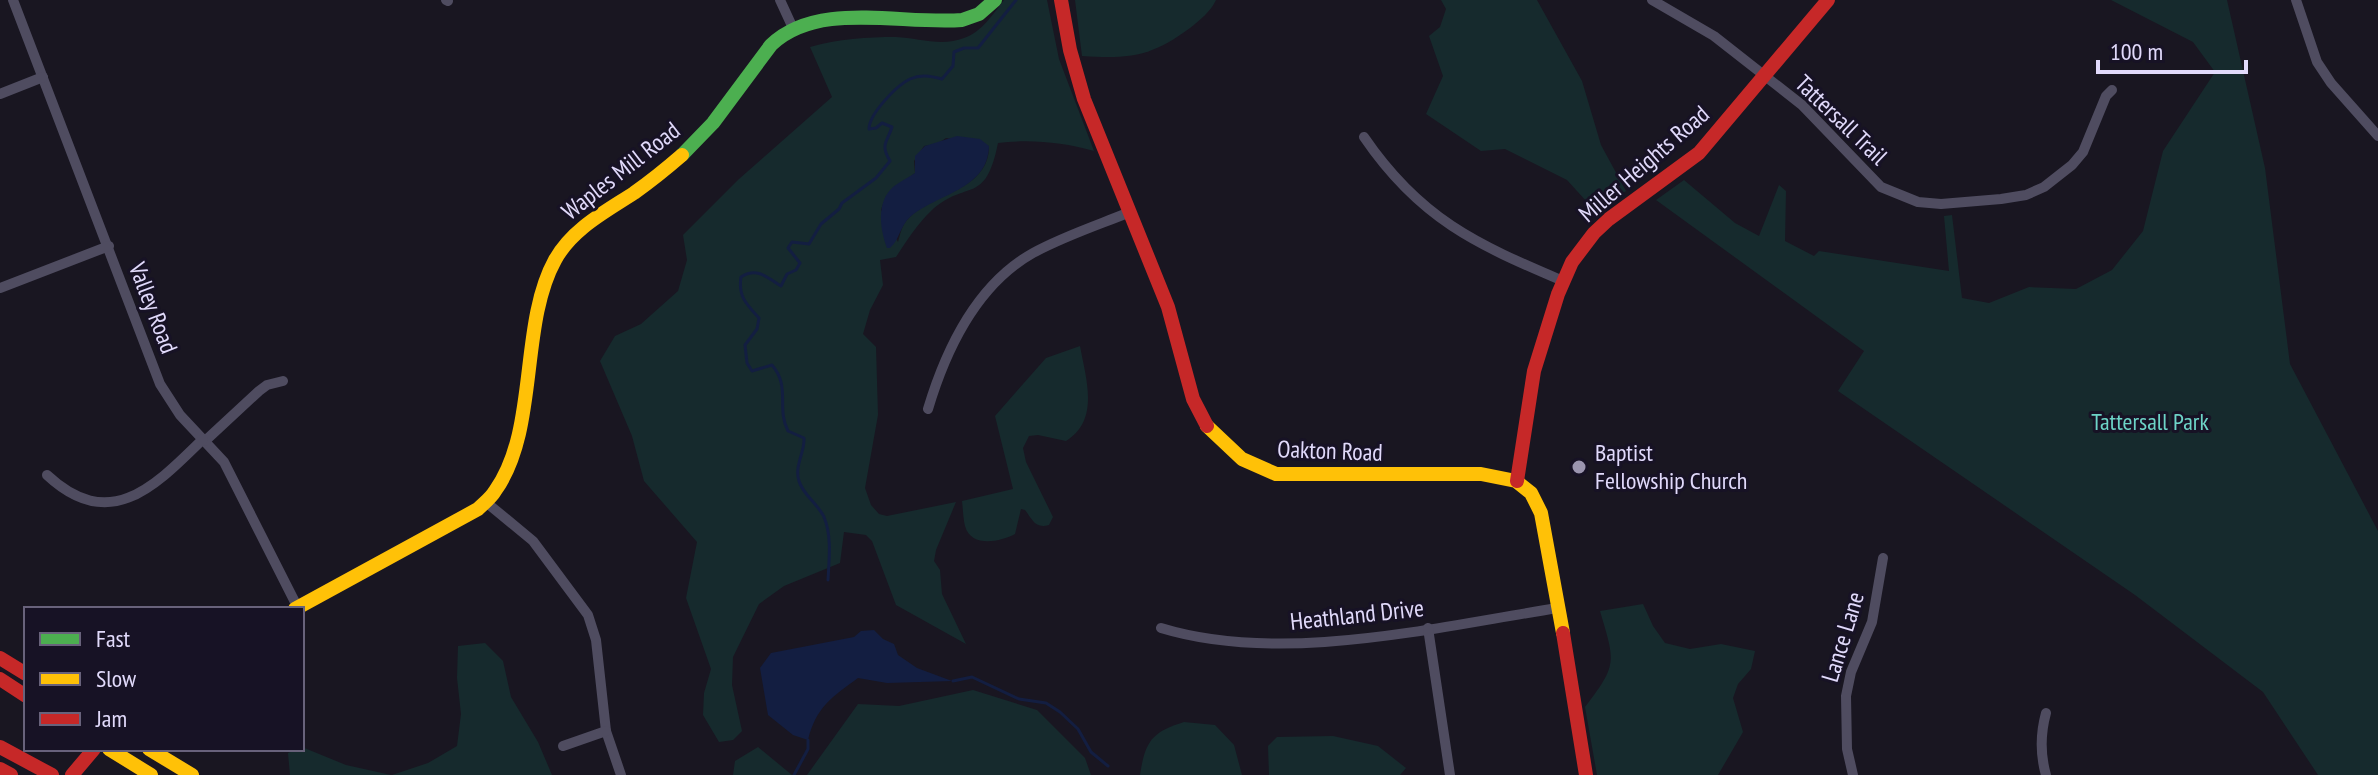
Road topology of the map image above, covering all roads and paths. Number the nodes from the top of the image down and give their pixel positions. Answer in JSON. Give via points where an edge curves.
{"nodes":[{"id":1,"x":13,"y":0,"type":"edge"},
{"id":2,"x":780,"y":0,"type":"edge"},
{"id":3,"x":995,"y":0,"type":"edge"},
{"id":4,"x":1061,"y":0,"type":"edge"},
{"id":5,"x":1652,"y":0,"type":"edge"},
{"id":6,"x":1828,"y":0,"type":"edge"},
{"id":7,"x":2296,"y":0,"type":"edge"},
{"id":8,"x":792,"y":26,"type":"junction"},
{"id":9,"x":1766,"y":76,"type":"junction"},
{"id":10,"x":43,"y":77,"type":"junction"},
{"id":11,"x":2112,"y":90,"type":"dead end"},
{"id":12,"x":0,"y":94,"type":"edge"},
{"id":13,"x":2378,"y":136,"type":"edge"},
{"id":14,"x":1364,"y":137,"type":"dead end"},
{"id":15,"x":1130,"y":212,"type":"junction"},
{"id":16,"x":109,"y":246,"type":"junction"},
{"id":17,"x":1563,"y":281,"type":"junction"},
{"id":18,"x":0,"y":288,"type":"edge"},
{"id":19,"x":283,"y":381,"type":"dead end"},
{"id":20,"x":928,"y":409,"type":"dead end"},
{"id":21,"x":204,"y":440,"type":"junction"},
{"id":22,"x":47,"y":475,"type":"dead end"},
{"id":23,"x":1517,"y":481,"type":"junction"},
{"id":24,"x":487,"y":503,"type":"junction"},
{"id":25,"x":1883,"y":558,"type":"dead end"},
{"id":26,"x":296,"y":607,"type":"edge"},
{"id":27,"x":298,"y":607,"type":"edge"},
{"id":28,"x":1558,"y":608,"type":"junction"},
{"id":29,"x":1161,"y":628,"type":"dead end"},
{"id":30,"x":1428,"y":628,"type":"junction"},
{"id":31,"x":0,"y":658,"type":"edge"},
{"id":32,"x":24,"y":673,"type":"edge"},
{"id":33,"x":0,"y":679,"type":"edge"},
{"id":34,"x":24,"y":695,"type":"edge"},
{"id":35,"x":2046,"y":713,"type":"dead end"},
{"id":36,"x":606,"y":731,"type":"junction"},
{"id":37,"x":563,"y":746,"type":"dead end"},
{"id":38,"x":0,"y":747,"type":"edge"},
{"id":39,"x":92,"y":751,"type":"edge"},
{"id":40,"x":112,"y":751,"type":"edge"},
{"id":41,"x":152,"y":751,"type":"edge"},
{"id":42,"x":0,"y":769,"type":"edge"},
{"id":43,"x":11,"y":775,"type":"edge"},
{"id":44,"x":52,"y":775,"type":"edge"},
{"id":45,"x":72,"y":775,"type":"edge"},
{"id":46,"x":151,"y":775,"type":"edge"},
{"id":47,"x":192,"y":775,"type":"edge"},
{"id":48,"x":621,"y":775,"type":"edge"},
{"id":49,"x":1450,"y":775,"type":"edge"},
{"id":50,"x":1586,"y":775,"type":"edge"},
{"id":51,"x":1853,"y":775,"type":"edge"},
{"id":52,"x":2046,"y":775,"type":"edge"}],
"edges":[{"from":1,"to":10,"type":"street","name":"Valley Road"},
{"from":2,"to":8,"type":"street"},
{"from":3,"to":8,"type":"main road","via":[[974,17],[955,20],[855,15]]},
{"from":4,"to":15,"type":"main road","name":"Oakton Road","via":[[1079,83]]},
{"from":5,"to":9,"type":"street","name":"Tattersall Trail","via":[[1714,36]]},
{"from":6,"to":9,"type":"main road","name":"Miller Heights Road"},
{"from":7,"to":13,"type":"street","via":[[2317,62]]},
{"from":8,"to":24,"type":"main road","name":"Waples Mill Road","via":[[768,48],[711,126],[675,161],[588,222],[560,251],[542,291],[508,465]]},
{"from":9,"to":11,"type":"street","name":"Tattersall Trail","via":[[1821,122],[1881,187],[1908,200],[1941,204],[2018,197],[2047,185],[2083,152]]},
{"from":9,"to":17,"type":"main road","name":"Miller Heights Road","via":[[1699,153],[1594,233]]},
{"from":10,"to":12,"type":"street"},
{"from":10,"to":16,"type":"street","name":"Valley Road"},
{"from":14,"to":17,"type":"street","via":[[1442,221]]},
{"from":15,"to":20,"type":"street","via":[[1043,248],[1005,274],[963,324]]},
{"from":15,"to":23,"type":"main road","name":"Oakton Road","via":[[1168,307],[1197,410],[1216,437],[1242,459],[1290,476],[1481,474]]},
{"from":16,"to":18,"type":"street"},
{"from":16,"to":21,"type":"street","name":"Valley Road","via":[[160,384]]},
{"from":17,"to":23,"type":"main road","name":"Miller Heights Road","via":[[1534,371]]},
{"from":19,"to":21,"type":"street","via":[[267,385]]},
{"from":21,"to":22,"type":"street","via":[[154,485],[118,500],[74,496]]},
{"from":21,"to":26,"type":"street","name":"Valley Road","via":[[238,487]]},
{"from":23,"to":28,"type":"main road","via":[[1541,511]]},
{"from":24,"to":27,"type":"main road"},
{"from":24,"to":36,"type":"street","via":[[533,541],[588,615],[596,640]]},
{"from":25,"to":51,"type":"street","name":"Lance Lane","via":[[1872,622],[1846,696]]},
{"from":28,"to":30,"type":"street","name":"Heathland Drive"},
{"from":28,"to":50,"type":"main road"},
{"from":29,"to":30,"type":"street","name":"Heathland Drive","via":[[1189,637],[1309,644]]},
{"from":30,"to":49,"type":"street"},
{"from":31,"to":32,"type":"main road"},
{"from":33,"to":34,"type":"main road"},
{"from":35,"to":52,"type":"street","via":[[2041,729]]},
{"from":36,"to":37,"type":"street"},
{"from":36,"to":48,"type":"street"},
{"from":38,"to":44,"type":"main road"},
{"from":39,"to":45,"type":"main road"},
{"from":40,"to":46,"type":"main road"},
{"from":41,"to":47,"type":"main road"},
{"from":42,"to":43,"type":"main road"}]}
